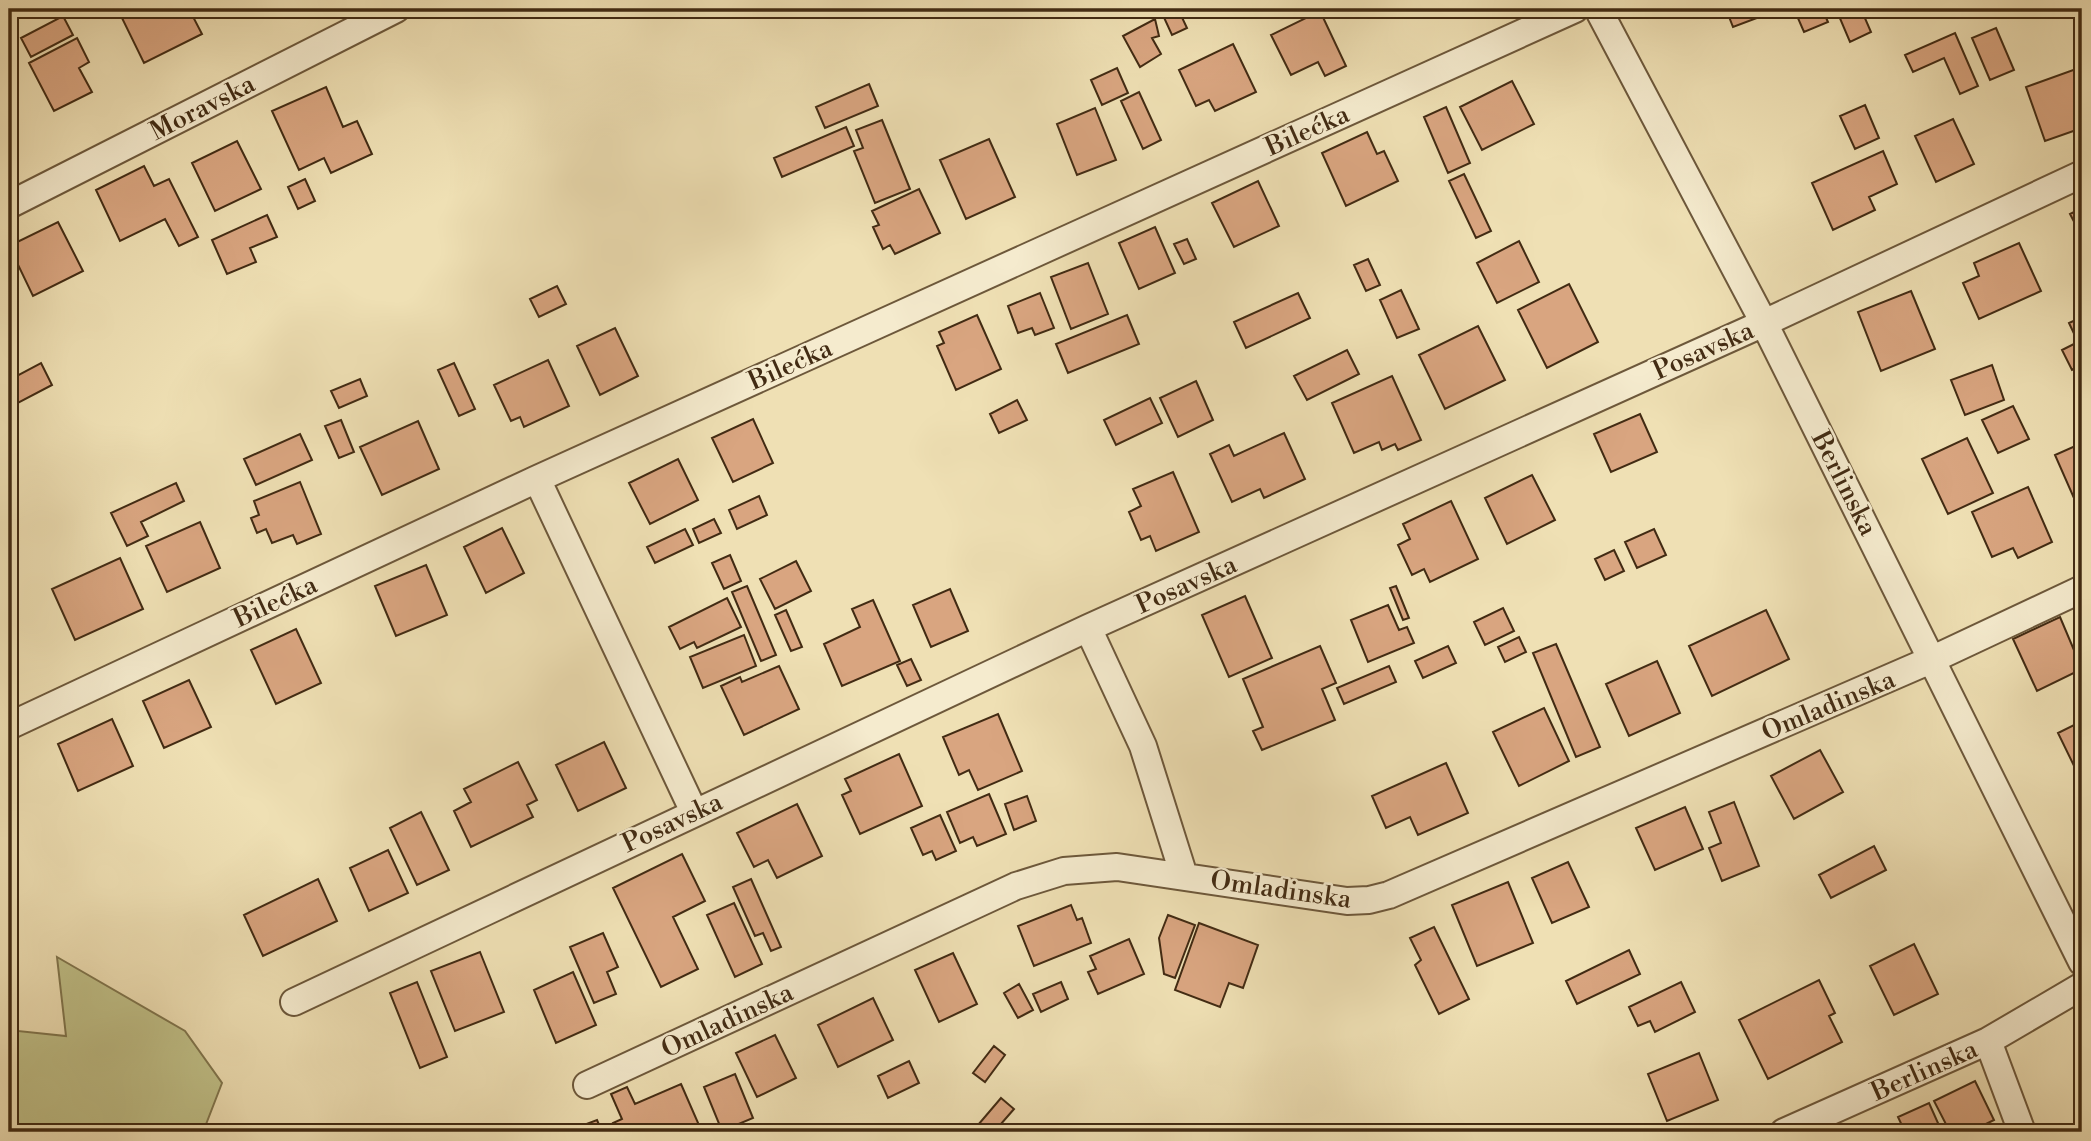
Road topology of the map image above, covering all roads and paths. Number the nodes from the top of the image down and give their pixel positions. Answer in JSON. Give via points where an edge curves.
{"nodes":[{"id":1,"x":396,"y":9,"type":"edge"},
{"id":2,"x":1575,"y":9,"type":"edge"},
{"id":3,"x":1598,"y":9,"type":"edge"},
{"id":4,"x":2082,"y":174,"type":"edge"},
{"id":5,"x":9,"y":205,"type":"edge"},
{"id":6,"x":1765,"y":323,"type":"junction"},
{"id":7,"x":537,"y":479,"type":"junction"},
{"id":8,"x":2082,"y":589,"type":"edge"},
{"id":9,"x":1088,"y":628,"type":"junction"},
{"id":10,"x":1933,"y":659,"type":"junction"},
{"id":11,"x":9,"y":726,"type":"edge"},
{"id":12,"x":694,"y":812,"type":"junction"},
{"id":13,"x":1184,"y":876,"type":"junction"},
{"id":14,"x":2082,"y":962,"type":"edge"},
{"id":15,"x":2082,"y":986,"type":"edge"},
{"id":16,"x":295,"y":1002,"type":"dead end"},
{"id":17,"x":1988,"y":1041,"type":"junction"},
{"id":18,"x":587,"y":1085,"type":"dead end"},
{"id":19,"x":1784,"y":1132,"type":"edge"},
{"id":20,"x":2022,"y":1132,"type":"edge"}],
"edges":[{"from":1,"to":5,"type":"street","name":"Moravska"},
{"from":2,"to":7,"type":"street","name":"Bilećka"},
{"from":3,"to":6,"type":"street","name":"Berlinska"},
{"from":4,"to":6,"type":"street","name":"Posavska"},
{"from":6,"to":9,"type":"street","name":"Posavska"},
{"from":6,"to":10,"type":"street","name":"Berlinska"},
{"from":7,"to":11,"type":"street","name":"Bilećka"},
{"from":7,"to":12,"type":"street"},
{"from":8,"to":10,"type":"street","name":"Omladinska"},
{"from":9,"to":12,"type":"street","name":"Posavska"},
{"from":9,"to":13,"type":"street","via":[[1143,746]]},
{"from":10,"to":13,"type":"street","name":"Omladinska","via":[[1389,895],[1347,901]]},
{"from":10,"to":14,"type":"street","name":"Berlinska"},
{"from":12,"to":16,"type":"street","name":"Posavska"},
{"from":13,"to":18,"type":"street","name":"Omladinska","via":[[1117,867],[1064,871],[1016,886]]},
{"from":15,"to":17,"type":"street","name":"Berlinska"},
{"from":17,"to":19,"type":"street","name":"Berlinska"},
{"from":17,"to":20,"type":"street","name":"Berlinska"}]}
